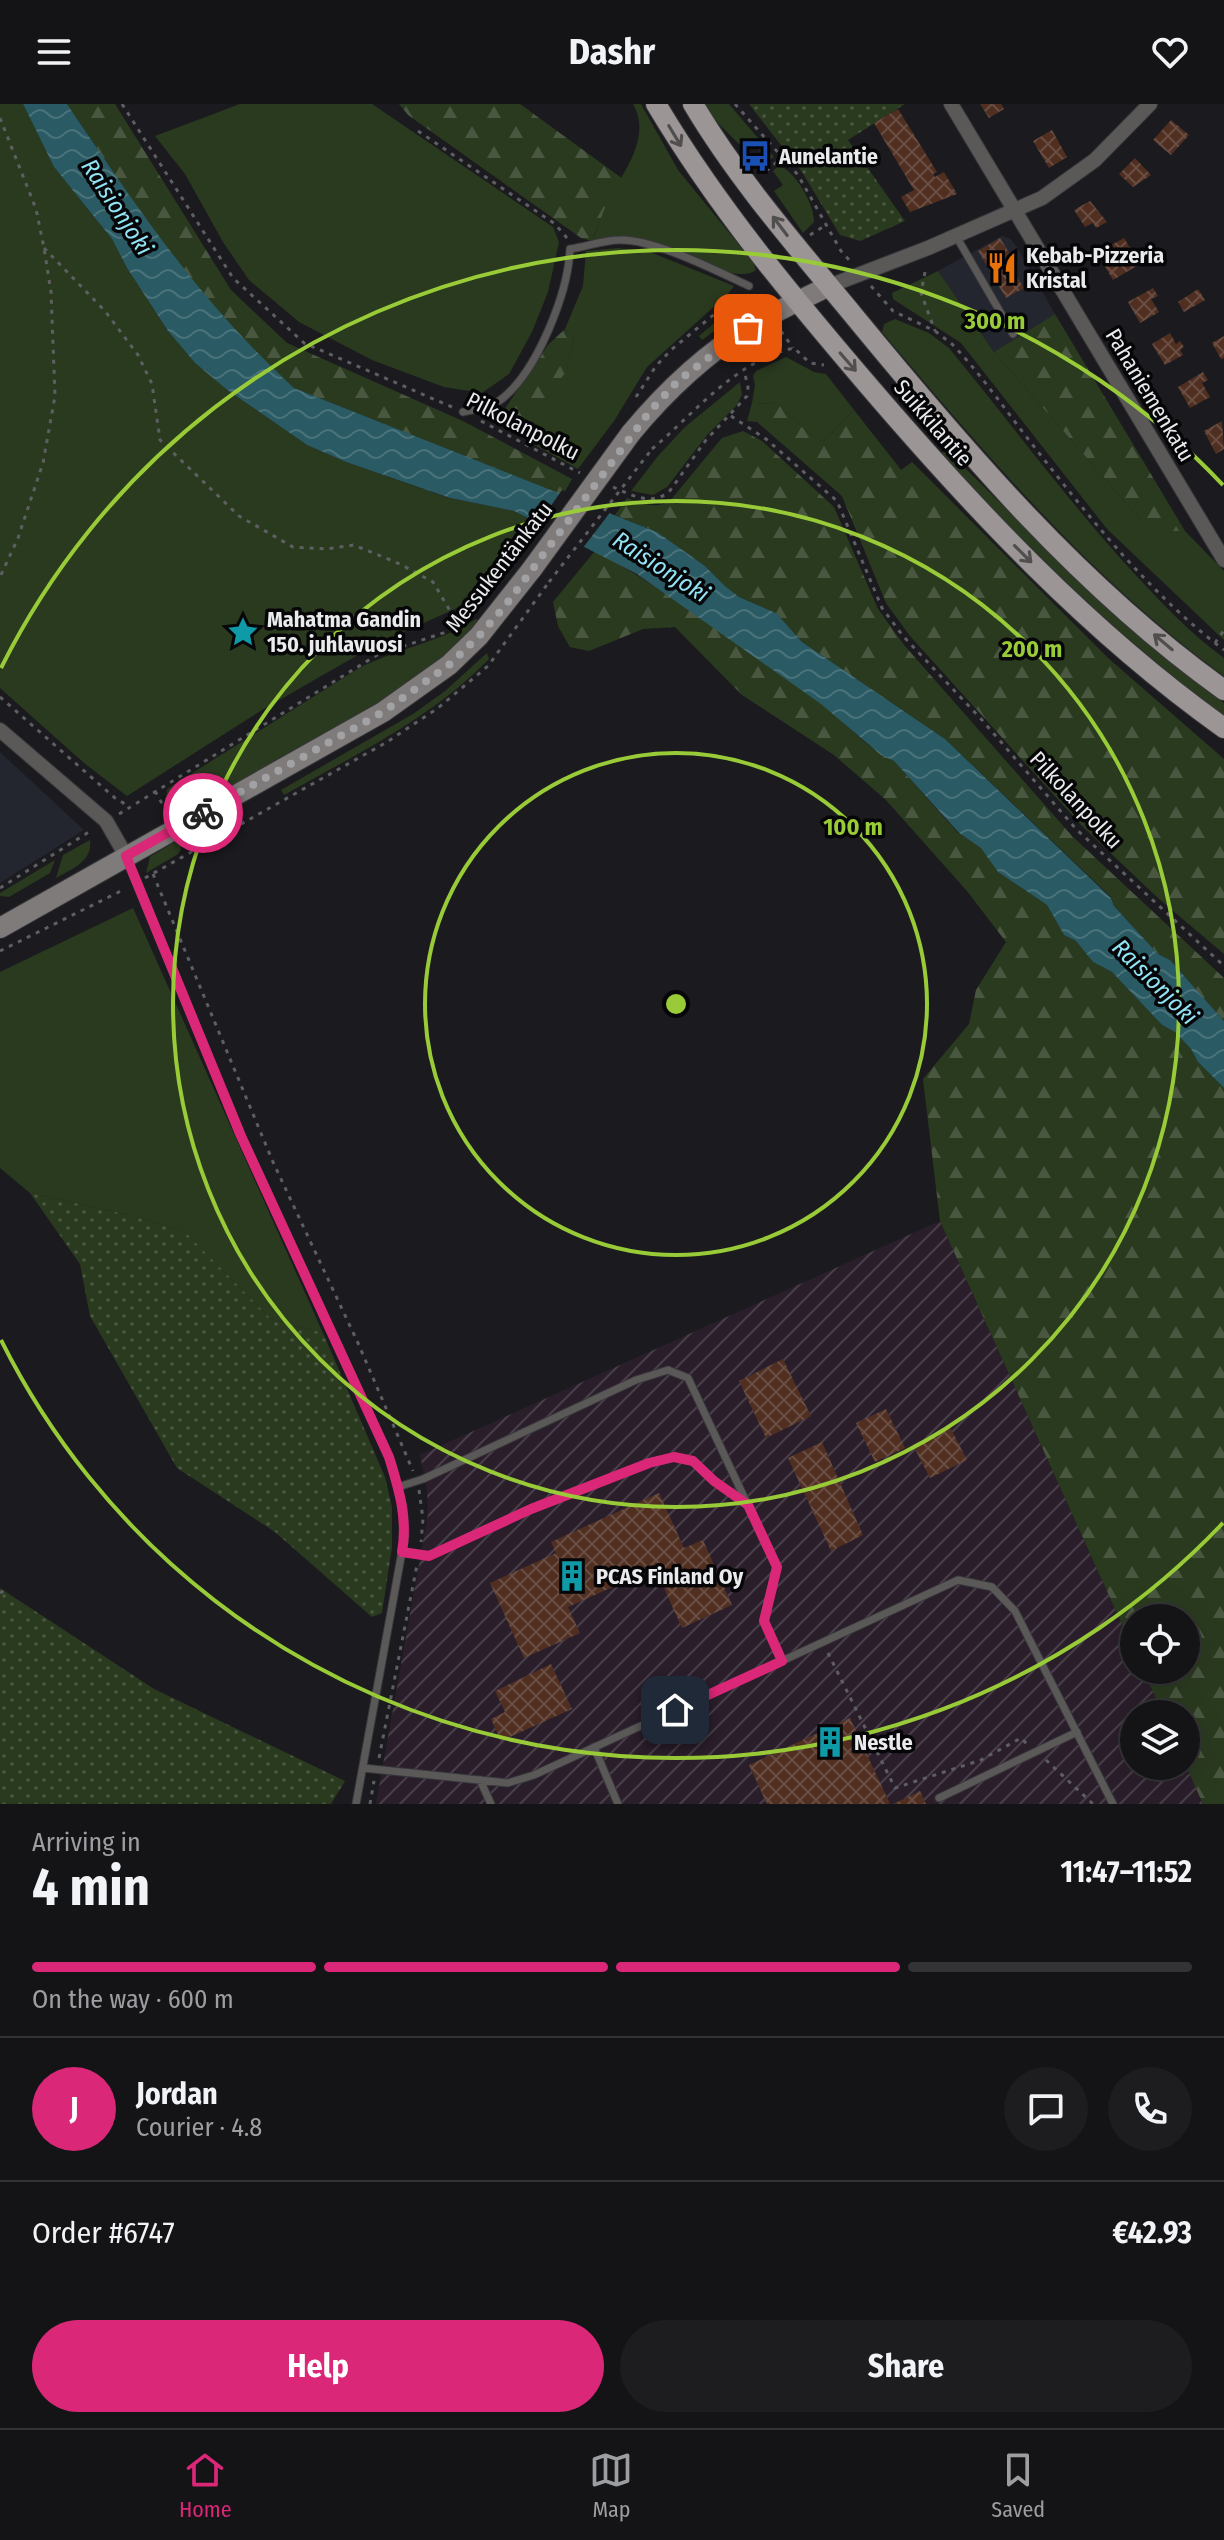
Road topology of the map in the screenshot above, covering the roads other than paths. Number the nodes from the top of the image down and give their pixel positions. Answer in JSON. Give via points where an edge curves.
{"nodes":[{"id":1,"x":656,"y":104,"type":"edge"},
{"id":2,"x":693,"y":104,"type":"edge"},
{"id":3,"x":951,"y":104,"type":"edge"},
{"id":4,"x":1150,"y":104,"type":"edge"},
{"id":5,"x":1014,"y":211,"type":"junction"},
{"id":6,"x":956,"y":236,"type":"junction"},
{"id":7,"x":749,"y":286,"type":"road end"},
{"id":8,"x":829,"y":286,"type":"junction"},
{"id":9,"x":798,"y":302,"type":"junction"},
{"id":10,"x":1013,"y":334,"type":"dead end"},
{"id":11,"x":463,"y":412,"type":"road end"},
{"id":12,"x":1224,"y":560,"type":"edge"},
{"id":13,"x":1224,"y":690,"type":"edge"},
{"id":14,"x":1224,"y":728,"type":"edge"},
{"id":15,"x":0,"y":730,"type":"edge"},
{"id":16,"x":126,"y":856,"type":"junction"},
{"id":17,"x":0,"y":928,"type":"edge"},
{"id":18,"x":398,"y":1487,"type":"junction"},
{"id":19,"x":748,"y":1505,"type":"junction"},
{"id":20,"x":402,"y":1552,"type":"junction"},
{"id":21,"x":782,"y":1661,"type":"junction"},
{"id":22,"x":1077,"y":1732,"type":"junction"},
{"id":23,"x":594,"y":1747,"type":"junction"},
{"id":24,"x":363,"y":1768,"type":"junction"},
{"id":25,"x":480,"y":1780,"type":"junction"},
{"id":26,"x":939,"y":1798,"type":"dead end"},
{"id":27,"x":356,"y":1804,"type":"edge"},
{"id":28,"x":491,"y":1804,"type":"edge"},
{"id":29,"x":618,"y":1804,"type":"edge"},
{"id":30,"x":1113,"y":1804,"type":"edge"}],
"edges":[{"from":1,"to":9,"type":"main road","name":"Suikkilantie","one_way":true,"via":[[731,219]]},
{"from":8,"to":2,"type":"main road","name":"Suikkilantie","one_way":true,"via":[[723,152]]},
{"from":3,"to":5,"type":"street","name":"Pahaniemenkatu"},
{"from":4,"to":5,"type":"street","via":[[1095,160]]},
{"from":5,"to":6,"type":"street"},
{"from":5,"to":12,"type":"street","name":"Pahaniemenkatu"},
{"from":6,"to":8,"type":"street"},
{"from":6,"to":10,"type":"lane"},
{"from":7,"to":11,"type":"lane","via":[[634,242],[570,249],[564,287],[534,359],[502,399]]},
{"from":8,"to":9,"type":"street","name":"Messukentänkatu"},
{"from":13,"to":8,"type":"main road","name":"Suikkilantie","one_way":true,"via":[[1057,546]]},
{"from":9,"to":14,"type":"main road","name":"Suikkilantie","one_way":true,"via":[[981,512],[1127,652]]},
{"from":9,"to":16,"type":"street","name":"Messukentänkatu","bridge":true,"via":[[748,328],[665,393],[479,636],[449,665],[383,712]]},
{"from":15,"to":16,"type":"street","via":[[106,821]]},
{"from":16,"to":17,"type":"street","name":"Messukentänkatu"},
{"from":16,"to":18,"type":"lane","via":[[241,1136],[389,1457]]},
{"from":18,"to":19,"type":"lane","via":[[668,1370],[688,1378]]},
{"from":18,"to":20,"type":"lane","via":[[405,1535]]},
{"from":19,"to":20,"type":"lane","via":[[693,1461],[674,1457],[531,1509],[429,1556]]},
{"from":19,"to":21,"type":"lane","via":[[777,1567],[764,1621]]},
{"from":20,"to":24,"type":"lane"},
{"from":21,"to":22,"type":"lane","via":[[958,1580],[992,1587],[1015,1611]]},
{"from":21,"to":23,"type":"lane"},
{"from":22,"to":26,"type":"lane"},
{"from":22,"to":30,"type":"lane"},
{"from":23,"to":25,"type":"lane","via":[[508,1783]]},
{"from":23,"to":29,"type":"lane"},
{"from":24,"to":25,"type":"lane"},
{"from":24,"to":27,"type":"lane"},
{"from":25,"to":28,"type":"lane"}]}
